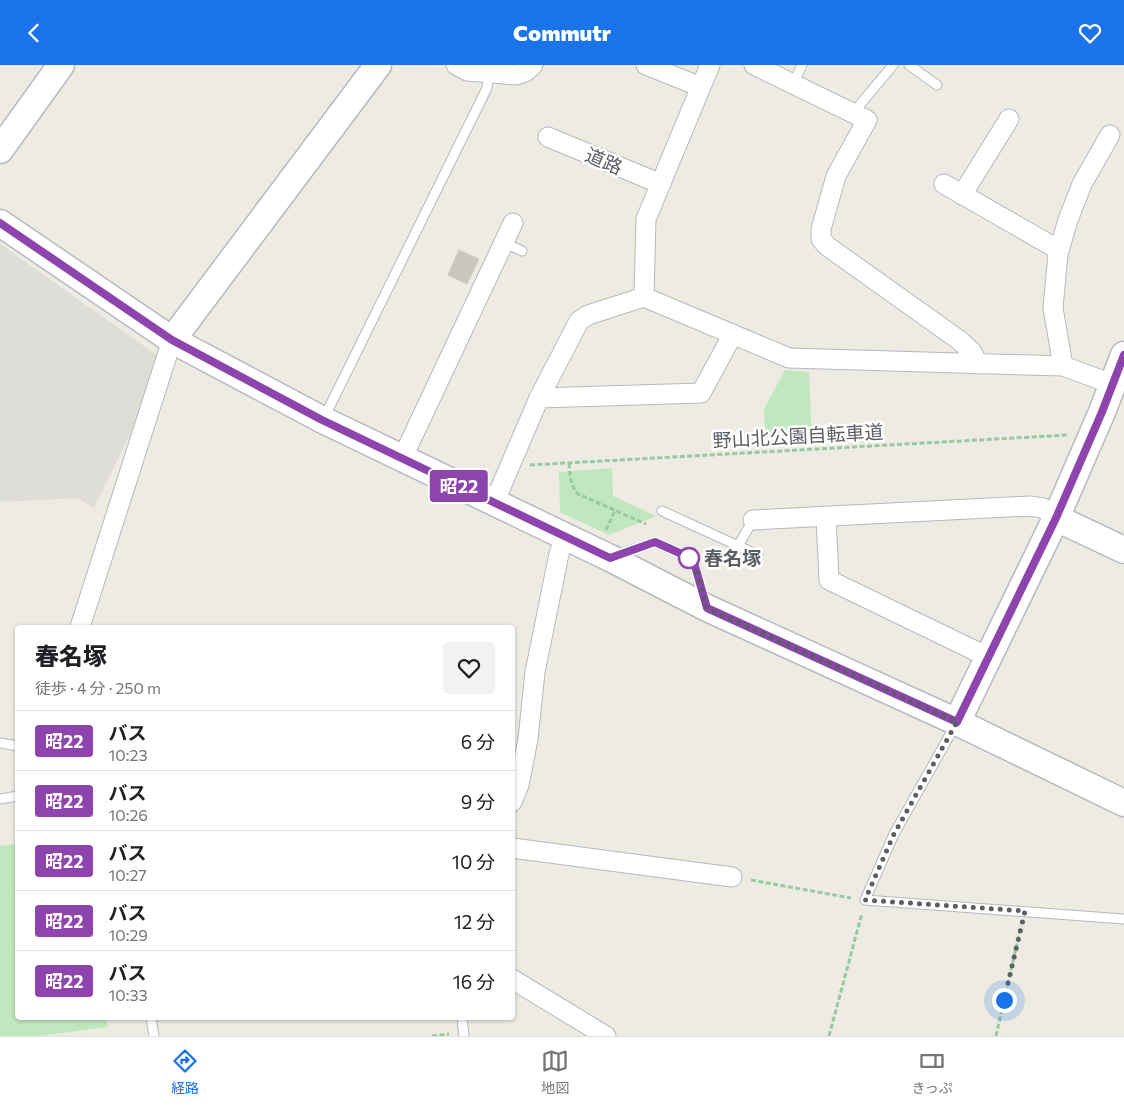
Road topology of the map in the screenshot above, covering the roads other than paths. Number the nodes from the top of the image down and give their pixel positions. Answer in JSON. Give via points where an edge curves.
{"nodes":[{"id":1,"x":60,"y":65,"type":"edge"},
{"id":2,"x":378,"y":65,"type":"edge"},
{"id":3,"x":456,"y":65,"type":"edge"},
{"id":4,"x":533,"y":65,"type":"edge"},
{"id":5,"x":646,"y":65,"type":"edge"},
{"id":6,"x":710,"y":65,"type":"edge"},
{"id":7,"x":754,"y":65,"type":"edge"},
{"id":8,"x":802,"y":65,"type":"edge"},
{"id":9,"x":893,"y":65,"type":"edge"},
{"id":10,"x":909,"y":65,"type":"edge"},
{"id":11,"x":489,"y":73,"type":"junction"},
{"id":12,"x":793,"y":84,"type":"junction"},
{"id":13,"x":937,"y":85,"type":"dead end"},
{"id":14,"x":701,"y":87,"type":"junction"},
{"id":15,"x":852,"y":113,"type":"junction"},
{"id":16,"x":1008,"y":119,"type":"dead end"},
{"id":17,"x":1110,"y":135,"type":"dead end"},
{"id":18,"x":548,"y":137,"type":"dead end"},
{"id":19,"x":0,"y":150,"type":"edge"},
{"id":20,"x":661,"y":184,"type":"junction"},
{"id":21,"x":944,"y":184,"type":"dead end"},
{"id":22,"x":962,"y":195,"type":"junction"},
{"id":23,"x":0,"y":223,"type":"edge"},
{"id":24,"x":512,"y":223,"type":"dead end"},
{"id":25,"x":504,"y":242,"type":"junction"},
{"id":26,"x":1060,"y":250,"type":"junction"},
{"id":27,"x":522,"y":251,"type":"dead end"},
{"id":28,"x":644,"y":297,"type":"junction"},
{"id":29,"x":733,"y":334,"type":"junction"},
{"id":30,"x":172,"y":340,"type":"junction"},
{"id":31,"x":1124,"y":355,"type":"edge"},
{"id":32,"x":978,"y":364,"type":"junction"},
{"id":33,"x":1063,"y":366,"type":"junction"},
{"id":34,"x":1112,"y":384,"type":"junction"},
{"id":35,"x":539,"y":398,"type":"junction"},
{"id":36,"x":322,"y":420,"type":"junction"},
{"id":37,"x":402,"y":459,"type":"junction"},
{"id":38,"x":494,"y":503,"type":"junction"},
{"id":39,"x":662,"y":511,"type":"dead end"},
{"id":40,"x":826,"y":517,"type":"junction"},
{"id":41,"x":1056,"y":518,"type":"junction"},
{"id":42,"x":753,"y":520,"type":"joint"},
{"id":43,"x":566,"y":536,"type":"junction"},
{"id":44,"x":738,"y":546,"type":"junction"},
{"id":45,"x":606,"y":547,"type":"junction"},
{"id":46,"x":1124,"y":550,"type":"edge"},
{"id":47,"x":758,"y":555,"type":"dead end"},
{"id":48,"x":707,"y":608,"type":"junction"},
{"id":49,"x":81,"y":625,"type":"edge"},
{"id":50,"x":988,"y":657,"type":"junction"},
{"id":51,"x":957,"y":722,"type":"junction"},
{"id":52,"x":0,"y":743,"type":"edge"},
{"id":53,"x":15,"y":746,"type":"edge"},
{"id":54,"x":515,"y":795,"type":"edge"},
{"id":55,"x":15,"y":796,"type":"edge"},
{"id":56,"x":0,"y":799,"type":"edge"},
{"id":57,"x":1124,"y":803,"type":"edge"},
{"id":58,"x":515,"y":848,"type":"edge"},
{"id":59,"x":732,"y":877,"type":"road end"},
{"id":60,"x":1124,"y":919,"type":"edge"},
{"id":61,"x":515,"y":981,"type":"edge"},
{"id":62,"x":151,"y":1020,"type":"edge"},
{"id":63,"x":462,"y":1020,"type":"edge"},
{"id":64,"x":154,"y":1036,"type":"edge"},
{"id":65,"x":464,"y":1036,"type":"edge"},
{"id":66,"x":606,"y":1036,"type":"edge"}],
"edges":[{"from":1,"to":19,"type":"street"},
{"from":2,"to":30,"type":"street"},
{"from":3,"to":11,"type":"street","via":[[467,71]]},
{"from":4,"to":11,"type":"street","via":[[525,73],[516,75]]},
{"from":5,"to":14,"type":"street"},
{"from":6,"to":14,"type":"street"},
{"from":7,"to":12,"type":"street"},
{"from":8,"to":12,"type":"lane"},
{"from":9,"to":15,"type":"lane"},
{"from":10,"to":13,"type":"lane"},
{"from":11,"to":36,"type":"lane","via":[[487,89]]},
{"from":12,"to":15,"type":"street"},
{"from":14,"to":20,"type":"street"},
{"from":15,"to":32,"type":"street","via":[[867,120],[836,176],[821,239],[959,340]]},
{"from":16,"to":22,"type":"street"},
{"from":17,"to":26,"type":"street","via":[[1082,184]]},
{"from":18,"to":20,"type":"street","name":"道路"},
{"from":20,"to":28,"type":"street","via":[[646,219]]},
{"from":21,"to":22,"type":"street"},
{"from":22,"to":26,"type":"street"},
{"from":23,"to":30,"type":"street"},
{"from":24,"to":25,"type":"street"},
{"from":25,"to":27,"type":"lane"},
{"from":25,"to":37,"type":"street"},
{"from":26,"to":33,"type":"street","via":[[1053,308]]},
{"from":28,"to":29,"type":"street"},
{"from":28,"to":35,"type":"street","via":[[588,315],[579,321]]},
{"from":29,"to":32,"type":"street","via":[[789,358]]},
{"from":29,"to":35,"type":"street","via":[[701,393]]},
{"from":30,"to":36,"type":"street"},
{"from":30,"to":49,"type":"street"},
{"from":31,"to":34,"type":"street"},
{"from":32,"to":33,"type":"street"},
{"from":33,"to":34,"type":"street"},
{"from":34,"to":41,"type":"street"},
{"from":35,"to":38,"type":"street"},
{"from":36,"to":37,"type":"street"},
{"from":37,"to":38,"type":"street"},
{"from":38,"to":43,"type":"street"},
{"from":39,"to":44,"type":"lane"},
{"from":40,"to":41,"type":"street","via":[[1030,506],[1043,508]]},
{"from":40,"to":42,"type":"street"},
{"from":40,"to":50,"type":"street","via":[[829,580]]},
{"from":41,"to":46,"type":"street"},
{"from":41,"to":50,"type":"street"},
{"from":42,"to":44,"type":"lane"},
{"from":43,"to":45,"type":"street"},
{"from":43,"to":54,"type":"street","via":[[559,554],[535,672],[528,739]]},
{"from":44,"to":47,"type":"lane"},
{"from":45,"to":48,"type":"street"},
{"from":45,"to":48,"type":"lane","via":[[655,542],[693,559]]},
{"from":48,"to":51,"type":"street"},
{"from":50,"to":51,"type":"street"},
{"from":51,"to":57,"type":"street"},
{"from":51,"to":60,"type":"lane","via":[[894,834],[865,900]]},
{"from":52,"to":53,"type":"lane"},
{"from":55,"to":56,"type":"lane"},
{"from":58,"to":59,"type":"street"},
{"from":61,"to":66,"type":"street"},
{"from":62,"to":64,"type":"lane"},
{"from":63,"to":65,"type":"lane"}]}
